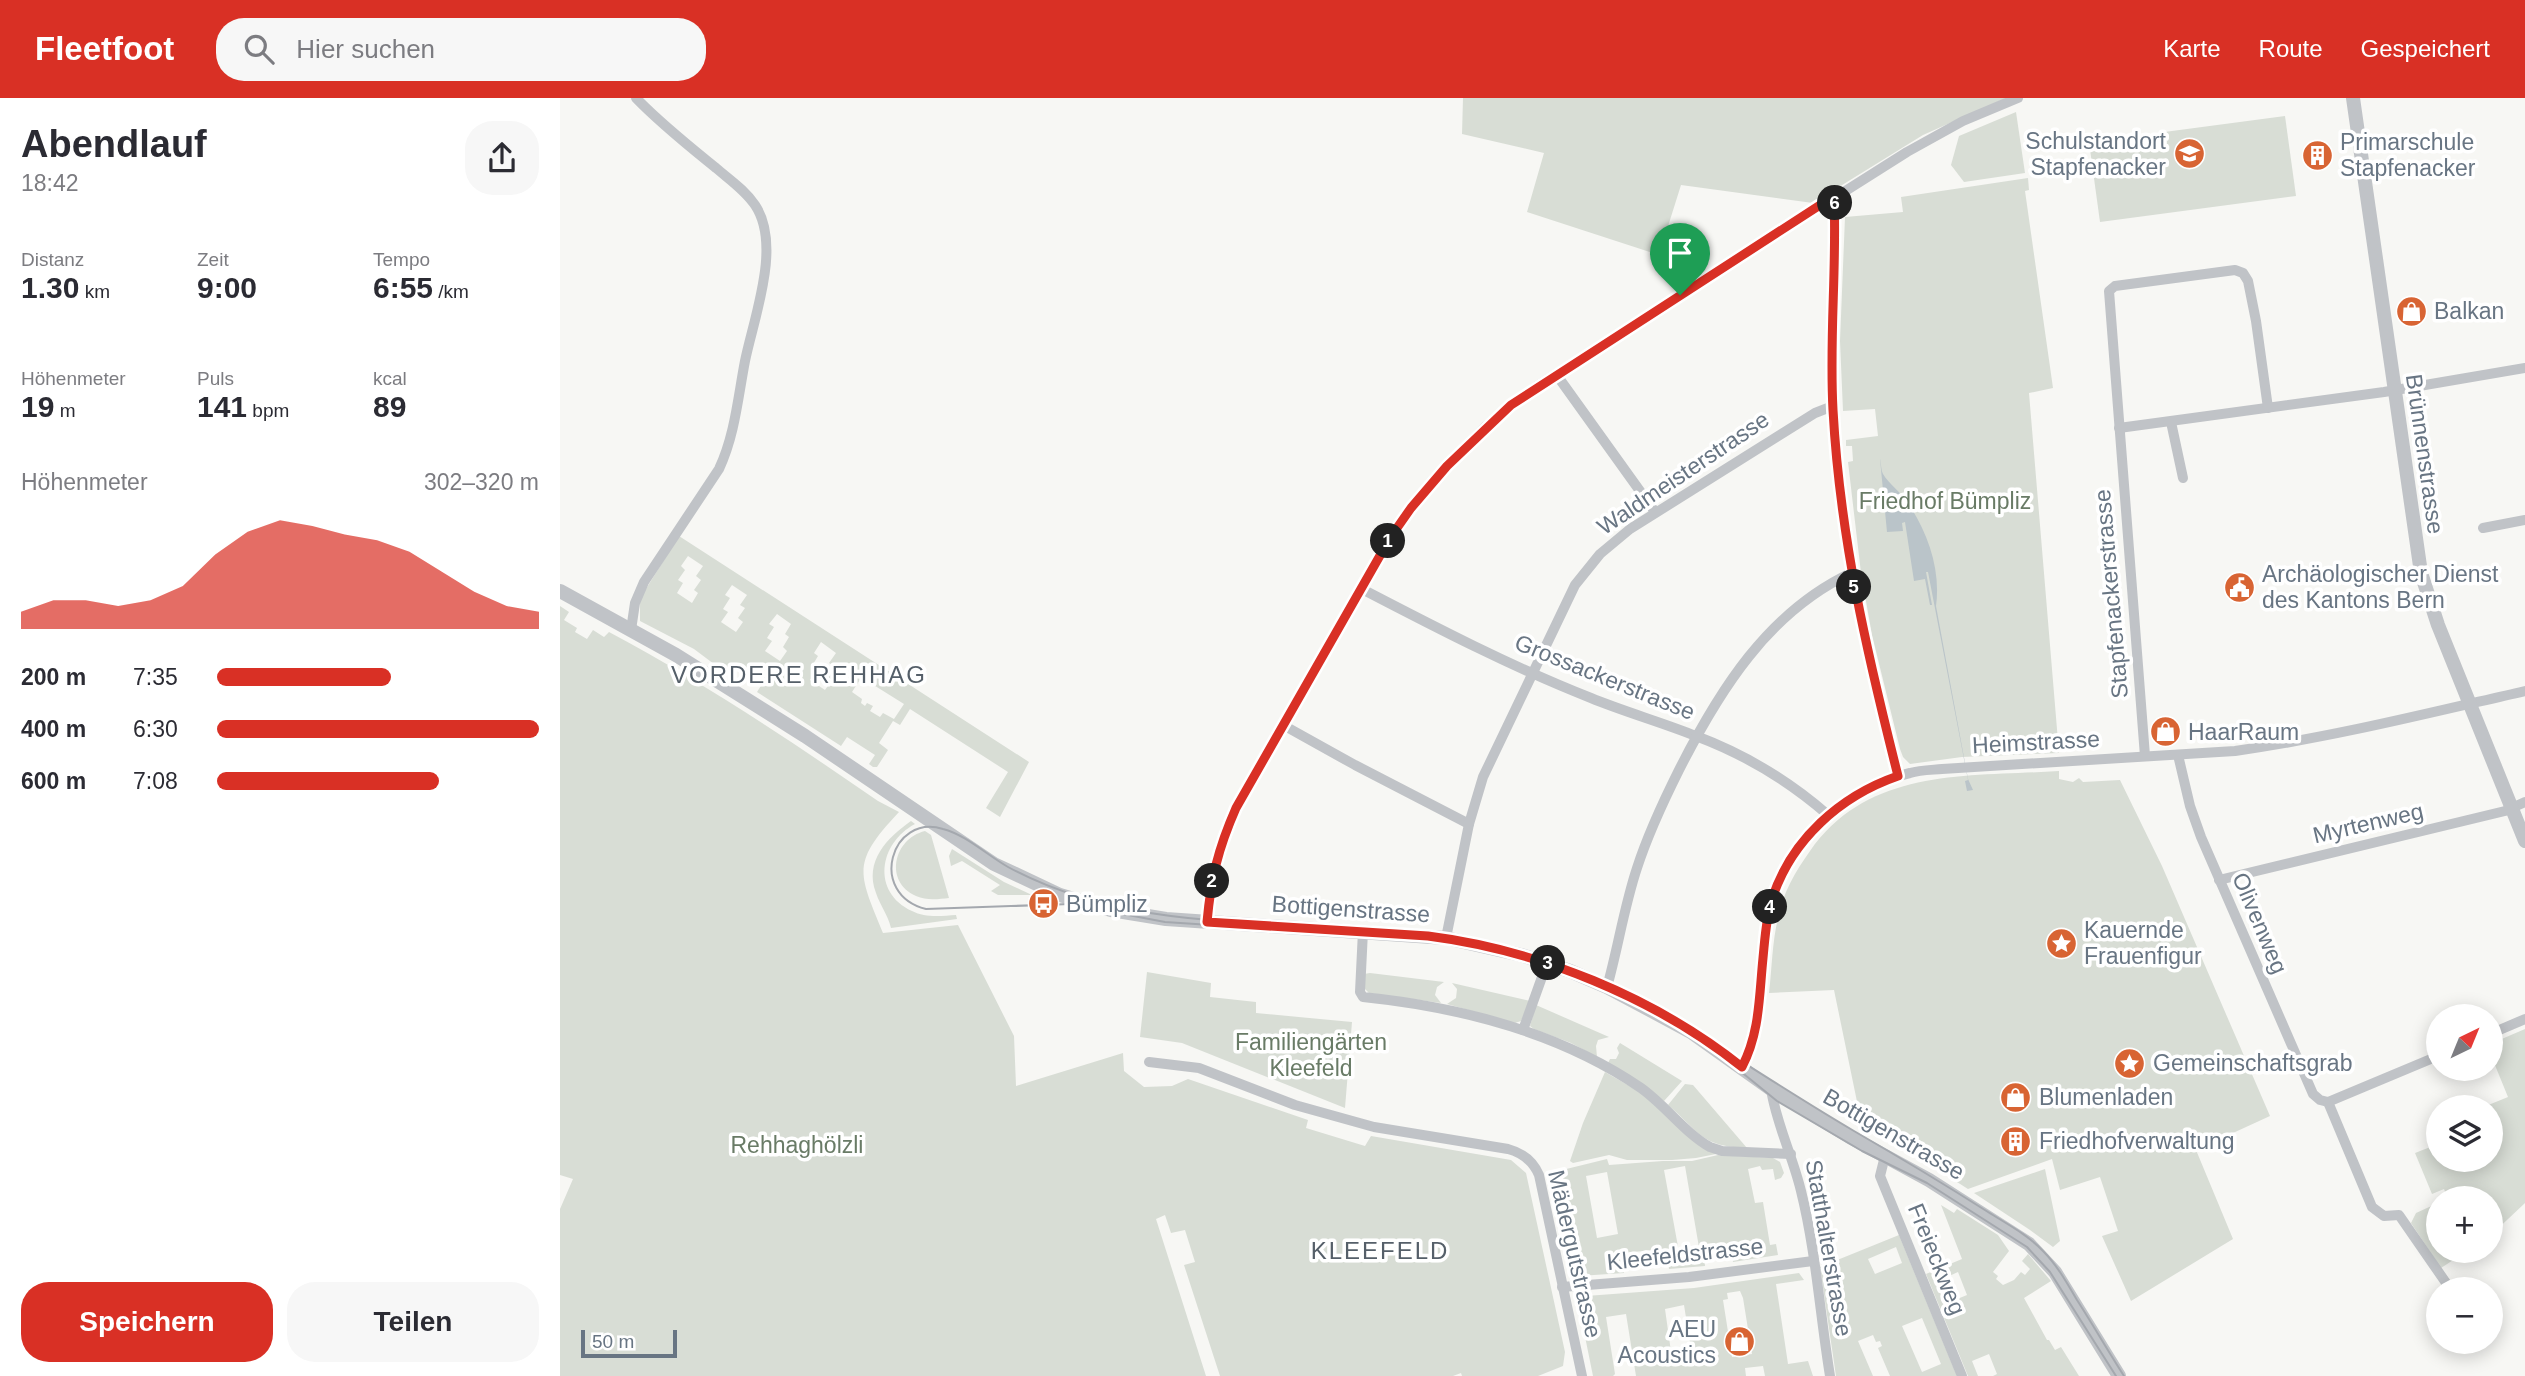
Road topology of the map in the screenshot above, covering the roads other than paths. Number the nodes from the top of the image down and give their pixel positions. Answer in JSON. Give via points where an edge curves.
{"nodes":[{"id":1,"x":636,"y":98,"type":"edge"},
{"id":2,"x":2018,"y":98,"type":"edge"},
{"id":3,"x":2353,"y":98,"type":"edge"},
{"id":4,"x":1834,"y":196,"type":"junction"},
{"id":5,"x":2525,"y":368,"type":"edge"},
{"id":6,"x":1556,"y":374,"type":"junction"},
{"id":7,"x":2393,"y":390,"type":"junction"},
{"id":8,"x":1833,"y":406,"type":"junction"},
{"id":9,"x":2268,"y":408,"type":"junction"},
{"id":10,"x":2171,"y":422,"type":"junction"},
{"id":11,"x":2119,"y":428,"type":"junction"},
{"id":12,"x":2183,"y":478,"type":"dead end"},
{"id":13,"x":1655,"y":512,"type":"junction"},
{"id":14,"x":2525,"y":520,"type":"edge"},
{"id":15,"x":2483,"y":528,"type":"dead end"},
{"id":16,"x":1851,"y":573,"type":"junction"},
{"id":17,"x":1360,"y":588,"type":"junction"},
{"id":18,"x":560,"y":591,"type":"edge"},
{"id":19,"x":631,"y":630,"type":"junction"},
{"id":20,"x":1531,"y":673,"type":"junction"},
{"id":21,"x":2525,"y":691,"type":"edge"},
{"id":22,"x":2469,"y":703,"type":"junction"},
{"id":23,"x":1283,"y":725,"type":"junction"},
{"id":24,"x":1697,"y":736,"type":"junction"},
{"id":25,"x":2178,"y":755,"type":"junction"},
{"id":26,"x":2145,"y":756,"type":"junction"},
{"id":27,"x":1898,"y":776,"type":"junction"},
{"id":28,"x":2518,"y":805,"type":"edge"},
{"id":29,"x":1828,"y":815,"type":"junction"},
{"id":30,"x":1469,"y":824,"type":"junction"},
{"id":31,"x":2525,"y":841,"type":"edge"},
{"id":32,"x":2219,"y":880,"type":"junction"},
{"id":33,"x":1207,"y":922,"type":"junction"},
{"id":34,"x":1363,"y":931,"type":"junction"},
{"id":35,"x":1446,"y":938,"type":"junction"},
{"id":36,"x":1547,"y":963,"type":"junction"},
{"id":37,"x":1607,"y":987,"type":"junction"},
{"id":38,"x":2525,"y":1019,"type":"edge"},
{"id":39,"x":2503,"y":1028,"type":"edge"},
{"id":40,"x":1523,"y":1030,"type":"junction"},
{"id":41,"x":2426,"y":1061,"type":"edge"},
{"id":42,"x":1149,"y":1062,"type":"dead end"},
{"id":43,"x":1742,"y":1067,"type":"junction"},
{"id":44,"x":1771,"y":1089,"type":"junction"},
{"id":45,"x":2324,"y":1101,"type":"junction"},
{"id":46,"x":1791,"y":1154,"type":"junction"},
{"id":47,"x":1885,"y":1156,"type":"junction"},
{"id":48,"x":1813,"y":1261,"type":"junction"},
{"id":49,"x":2442,"y":1277,"type":"edge"},
{"id":50,"x":1563,"y":1287,"type":"junction"},
{"id":51,"x":1581,"y":1376,"type":"edge"},
{"id":52,"x":1829,"y":1376,"type":"edge"},
{"id":53,"x":1962,"y":1376,"type":"edge"},
{"id":54,"x":2119,"y":1376,"type":"edge"}],
"edges":[{"from":1,"to":19,"type":"street","via":[[754,202],[765,225],[765,252],[763,286],[728,450],[644,582]]},
{"from":2,"to":4,"type":"street","via":[[1936,135]]},
{"from":3,"to":7,"type":"street","name":"Brünnenstrasse"},
{"from":4,"to":6,"type":"street"},
{"from":4,"to":8,"type":"street"},
{"from":5,"to":7,"type":"street"},
{"from":6,"to":13,"type":"street"},
{"from":6,"to":17,"type":"street","via":[[1511,405],[1447,466],[1401,522]]},
{"from":7,"to":9,"type":"street"},
{"from":7,"to":22,"type":"street","name":"Brünnenstrasse","via":[[2421,573]]},
{"from":8,"to":13,"type":"street","name":"Waldmeisterstrasse"},
{"from":8,"to":16,"type":"street"},
{"from":9,"to":10,"type":"street"},
{"from":9,"to":11,"type":"street","name":"Stapfenackerstrasse","via":[[2256,321],[2243,273],[2237,270],[2115,286],[2109,291]]},
{"from":10,"to":11,"type":"street"},
{"from":10,"to":12,"type":"street"},
{"from":11,"to":26,"type":"street","name":"Stapfenackerstrasse"},
{"from":13,"to":20,"type":"street","name":"Waldmeisterstrasse","via":[[1611,543],[1581,576]]},
{"from":14,"to":15,"type":"street"},
{"from":16,"to":24,"type":"street","via":[[1813,594],[1773,627],[1726,688]]},
{"from":16,"to":27,"type":"street"},
{"from":17,"to":20,"type":"street","name":"Grossackerstrasse"},
{"from":17,"to":23,"type":"street"},
{"from":18,"to":19,"type":"street","name":"Bottigenstrasse"},
{"from":19,"to":33,"type":"street","name":"Bottigenstrasse","via":[[805,736],[1024,880],[1111,910]]},
{"from":20,"to":24,"type":"street","name":"Grossackerstrasse"},
{"from":20,"to":30,"type":"street","name":"Waldmeisterstrasse","via":[[1478,791]]},
{"from":21,"to":22,"type":"street","name":"Heimstrasse"},
{"from":22,"to":25,"type":"street","name":"Heimstrasse","via":[[2328,736]]},
{"from":22,"to":28,"type":"street","name":"Brünnenstrasse"},
{"from":23,"to":30,"type":"street"},
{"from":23,"to":33,"type":"street","via":[[1224,835]]},
{"from":24,"to":29,"type":"street","name":"Grossackerstrasse","via":[[1768,771]]},
{"from":24,"to":37,"type":"street","via":[[1637,866]]},
{"from":25,"to":26,"type":"street","name":"Heimstrasse"},
{"from":25,"to":32,"type":"street","name":"Olivenweg","via":[[2195,823]]},
{"from":26,"to":27,"type":"street","name":"Heimstrasse","via":[[1972,766]]},
{"from":27,"to":29,"type":"street","name":"Heimstrasse","via":[[1860,793]]},
{"from":28,"to":31,"type":"street","name":"Brünnenstrasse"},
{"from":28,"to":32,"type":"street","name":"Myrtenweg"},
{"from":29,"to":43,"type":"street","name":"Heimstrasse","via":[[1794,855],[1772,900],[1756,1030]]},
{"from":30,"to":35,"type":"street","name":"Waldmeisterstrasse"},
{"from":32,"to":45,"type":"street","name":"Olivenweg","via":[[2308,1084]]},
{"from":33,"to":34,"type":"street","name":"Bottigenstrasse"},
{"from":34,"to":35,"type":"street","name":"Bottigenstrasse"},
{"from":34,"to":40,"type":"street","via":[[1363,996],[1435,1007]]},
{"from":35,"to":36,"type":"street","name":"Bottigenstrasse"},
{"from":36,"to":37,"type":"street","name":"Bottigenstrasse"},
{"from":36,"to":40,"type":"street"},
{"from":37,"to":43,"type":"street","name":"Bottigenstrasse","via":[[1691,1032]]},
{"from":38,"to":39,"type":"street"},
{"from":40,"to":46,"type":"street","via":[[1578,1051],[1623,1076],[1710,1147]]},
{"from":41,"to":45,"type":"street"},
{"from":42,"to":50,"type":"street","name":"Mädergutstrasse","via":[[1199,1068],[1295,1105],[1374,1127],[1518,1152],[1534,1164],[1539,1175]]},
{"from":43,"to":44,"type":"street","name":"Bottigenstrasse"},
{"from":44,"to":46,"type":"street","name":"Statthalterstrasse"},
{"from":44,"to":47,"type":"street","name":"Bottigenstrasse"},
{"from":45,"to":49,"type":"street","name":"Olivenweg","via":[[2372,1206],[2384,1216],[2399,1215]]},
{"from":46,"to":48,"type":"street","name":"Statthalterstrasse"},
{"from":47,"to":53,"type":"street","name":"Freieckweg","via":[[1880,1175]]},
{"from":47,"to":54,"type":"street","name":"Bottigenstrasse","via":[[2035,1249],[2055,1272]]},
{"from":48,"to":50,"type":"street","name":"Kleefeldstrasse"},
{"from":48,"to":52,"type":"street","name":"Statthalterstrasse"},
{"from":50,"to":51,"type":"street","name":"Mädergutstrasse"}]}
